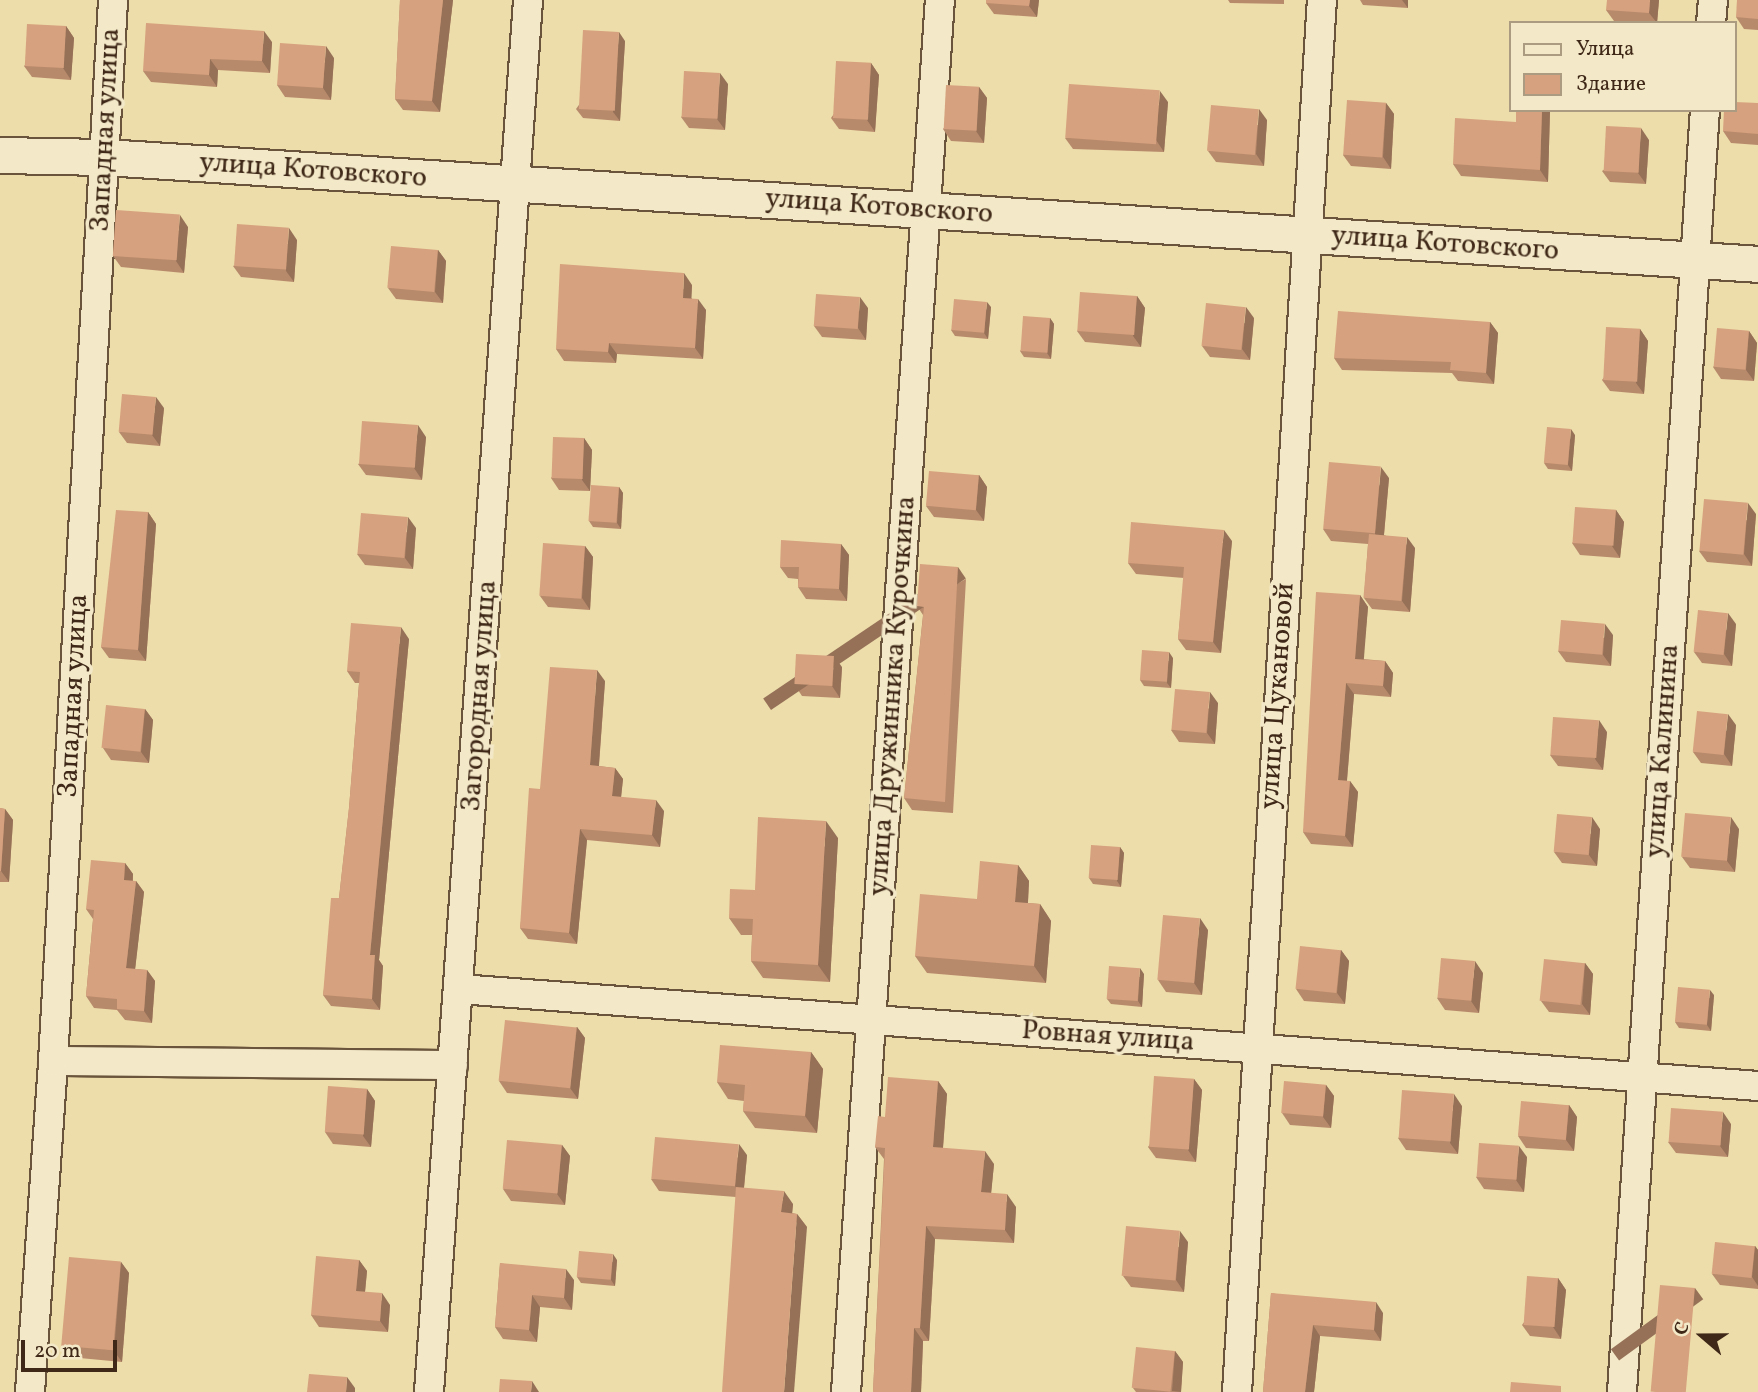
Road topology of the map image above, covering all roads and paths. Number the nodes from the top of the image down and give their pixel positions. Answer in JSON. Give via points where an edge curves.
{"nodes":[{"id":1,"x":113,"y":0,"type":"edge"},
{"id":2,"x":528,"y":0,"type":"edge"},
{"id":3,"x":940,"y":0,"type":"edge"},
{"id":4,"x":1322,"y":0,"type":"edge"},
{"id":5,"x":1713,"y":0,"type":"edge"},
{"id":6,"x":1711,"y":21,"type":"edge"},
{"id":7,"x":1705,"y":112,"type":"edge"},
{"id":8,"x":0,"y":155,"type":"edge"},
{"id":9,"x":106,"y":157,"type":"junction"},
{"id":10,"x":517,"y":184,"type":"junction"},
{"id":11,"x":926,"y":211,"type":"junction"},
{"id":12,"x":1308,"y":235,"type":"junction"},
{"id":13,"x":1695,"y":260,"type":"junction"},
{"id":14,"x":1758,"y":264,"type":"edge"},
{"id":15,"x":459,"y":989,"type":"junction"},
{"id":16,"x":871,"y":1020,"type":"junction"},
{"id":17,"x":1255,"y":1048,"type":"junction"},
{"id":18,"x":53,"y":1062,"type":"junction"},
{"id":19,"x":453,"y":1065,"type":"junction"},
{"id":20,"x":1642,"y":1077,"type":"junction"},
{"id":21,"x":1758,"y":1086,"type":"edge"},
{"id":22,"x":30,"y":1392,"type":"edge"},
{"id":23,"x":429,"y":1392,"type":"edge"},
{"id":24,"x":846,"y":1392,"type":"edge"},
{"id":25,"x":1237,"y":1392,"type":"edge"},
{"id":26,"x":1622,"y":1392,"type":"edge"}],
"edges":[{"from":1,"to":9,"type":"street","name":"Западная улица"},
{"from":2,"to":10,"type":"street","name":"Загородная улица"},
{"from":3,"to":11,"type":"street","name":"улица Дружинника Курочкина"},
{"from":4,"to":12,"type":"street","name":"улица Цукановой"},
{"from":5,"to":6,"type":"street"},
{"from":7,"to":13,"type":"street","name":"улица Калинина"},
{"from":8,"to":9,"type":"street","name":"улица Котовского"},
{"from":9,"to":10,"type":"street","name":"улица Котовского"},
{"from":9,"to":18,"type":"street","name":"Западная улица"},
{"from":10,"to":11,"type":"street","name":"улица Котовского"},
{"from":10,"to":15,"type":"street","name":"Загородная улица"},
{"from":11,"to":12,"type":"street","name":"улица Котовского"},
{"from":11,"to":16,"type":"street","name":"улица Дружинника Курочкина"},
{"from":12,"to":13,"type":"street","name":"улица Котовского"},
{"from":12,"to":17,"type":"street","name":"улица Цукановой"},
{"from":13,"to":14,"type":"street","name":"улица Котовского"},
{"from":13,"to":20,"type":"street","name":"улица Калинина"},
{"from":15,"to":16,"type":"street","name":"Ровная улица"},
{"from":15,"to":19,"type":"street","name":"Загородная улица"},
{"from":16,"to":17,"type":"street","name":"Ровная улица"},
{"from":16,"to":24,"type":"street","name":"улица Дружинника Курочкина"},
{"from":17,"to":20,"type":"street","name":"Ровная улица"},
{"from":17,"to":25,"type":"street","name":"улица Цукановой"},
{"from":18,"to":19,"type":"street"},
{"from":18,"to":22,"type":"street","name":"Западная улица"},
{"from":19,"to":23,"type":"street","name":"Загородная улица"},
{"from":20,"to":21,"type":"street","name":"Ровная улица"},
{"from":20,"to":26,"type":"street","name":"улица Калинина"}]}
